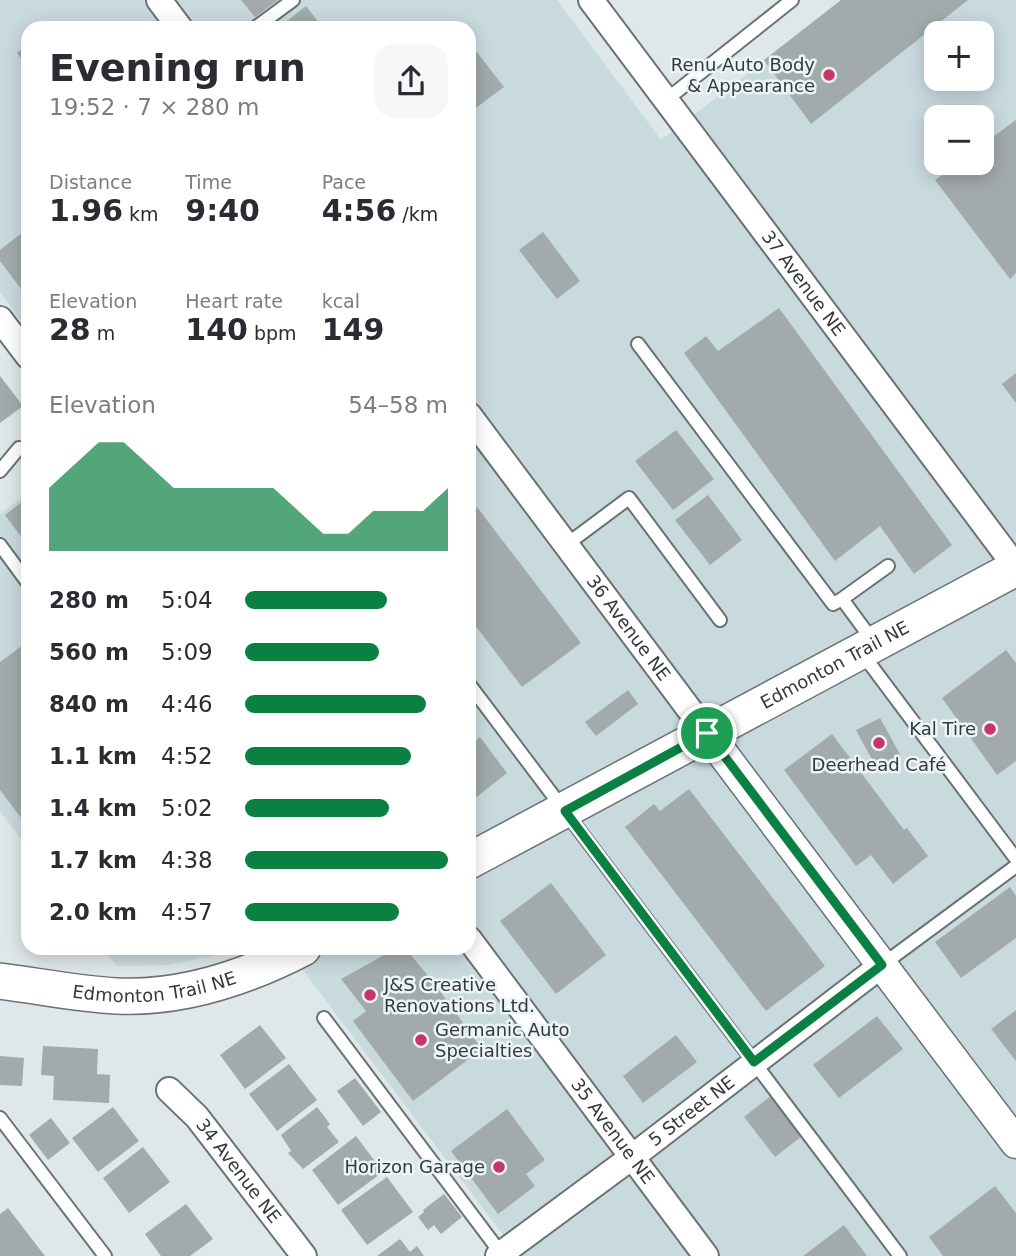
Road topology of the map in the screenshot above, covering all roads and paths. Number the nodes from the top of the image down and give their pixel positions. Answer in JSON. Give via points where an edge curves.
{"nodes":[{"id":1,"x":159,"y":0,"type":"edge"},
{"id":2,"x":293,"y":0,"type":"edge"},
{"id":3,"x":590,"y":0,"type":"edge"},
{"id":4,"x":792,"y":0,"type":"edge"},
{"id":5,"x":175,"y":21,"type":"edge"},
{"id":6,"x":264,"y":21,"type":"edge"},
{"id":7,"x":666,"y":100,"type":"junction"},
{"id":8,"x":0,"y":319,"type":"edge"},
{"id":9,"x":638,"y":344,"type":"dead end"},
{"id":10,"x":21,"y":347,"type":"edge"},
{"id":11,"x":476,"y":424,"type":"edge"},
{"id":12,"x":19,"y":448,"type":"dead end"},
{"id":13,"x":0,"y":471,"type":"edge"},
{"id":14,"x":0,"y":545,"type":"edge"},
{"id":15,"x":566,"y":545,"type":"junction"},
{"id":16,"x":4,"y":560,"type":"edge"},
{"id":17,"x":888,"y":566,"type":"dead end"},
{"id":18,"x":1016,"y":567,"type":"edge"},
{"id":19,"x":21,"y":576,"type":"edge"},
{"id":20,"x":842,"y":599,"type":"junction"},
{"id":21,"x":720,"y":620,"type":"dead end"},
{"id":22,"x":868,"y":648,"type":"junction"},
{"id":23,"x":476,"y":693,"type":"edge"},
{"id":24,"x":707,"y":733,"type":"junction"},
{"id":25,"x":565,"y":811,"type":"junction"},
{"id":26,"x":476,"y":857,"type":"edge"},
{"id":27,"x":1016,"y":859,"type":"edge"},
{"id":28,"x":1016,"y":866,"type":"edge"},
{"id":29,"x":476,"y":948,"type":"edge"},
{"id":30,"x":276,"y":955,"type":"edge"},
{"id":31,"x":882,"y":965,"type":"junction"},
{"id":32,"x":0,"y":981,"type":"edge"},
{"id":33,"x":324,"y":1018,"type":"dead end"},
{"id":34,"x":754,"y":1062,"type":"junction"},
{"id":35,"x":169,"y":1090,"type":"dead end"},
{"id":36,"x":0,"y":1118,"type":"edge"},
{"id":37,"x":1016,"y":1143,"type":"edge"},
{"id":38,"x":632,"y":1157,"type":"junction"},
{"id":39,"x":501,"y":1255,"type":"edge"},
{"id":40,"x":105,"y":1256,"type":"edge"},
{"id":41,"x":304,"y":1256,"type":"edge"},
{"id":42,"x":706,"y":1256,"type":"edge"},
{"id":43,"x":900,"y":1256,"type":"edge"}],
"edges":[{"from":1,"to":5,"type":"street"},
{"from":2,"to":6,"type":"lane"},
{"from":3,"to":7,"type":"street","name":"37 Avenue NE"},
{"from":4,"to":7,"type":"lane"},
{"from":7,"to":18,"type":"street","name":"37 Avenue NE"},
{"from":8,"to":10,"type":"street"},
{"from":9,"to":20,"type":"lane","via":[[834,604]]},
{"from":11,"to":15,"type":"street","name":"36 Avenue NE"},
{"from":12,"to":13,"type":"lane"},
{"from":14,"to":16,"type":"lane"},
{"from":15,"to":21,"type":"lane","via":[[629,498]]},
{"from":15,"to":24,"type":"street","name":"36 Avenue NE"},
{"from":16,"to":19,"type":"lane"},
{"from":17,"to":20,"type":"lane"},
{"from":18,"to":22,"type":"main road","name":"Edmonton Trail NE"},
{"from":20,"to":22,"type":"lane"},
{"from":22,"to":24,"type":"main road","name":"Edmonton Trail NE"},
{"from":22,"to":27,"type":"lane"},
{"from":23,"to":25,"type":"lane"},
{"from":24,"to":25,"type":"main road","name":"Edmonton Trail NE"},
{"from":24,"to":31,"type":"street","name":"36 Avenue NE"},
{"from":25,"to":26,"type":"main road","name":"Edmonton Trail NE"},
{"from":25,"to":34,"type":"lane"},
{"from":28,"to":31,"type":"lane"},
{"from":29,"to":38,"type":"street","name":"35 Avenue NE"},
{"from":30,"to":32,"type":"main road","name":"Edmonton Trail NE","via":[[246,975],[152,995],[117,996]]},
{"from":31,"to":34,"type":"street","name":"5 Street NE"},
{"from":31,"to":37,"type":"street","name":"36 Avenue NE"},
{"from":33,"to":39,"type":"lane"},
{"from":34,"to":38,"type":"street","name":"5 Street NE"},
{"from":34,"to":43,"type":"lane"},
{"from":35,"to":41,"type":"street","name":"34 Avenue NE","via":[[197,1116]]},
{"from":36,"to":40,"type":"lane"},
{"from":38,"to":39,"type":"street","name":"5 Street NE"},
{"from":38,"to":42,"type":"street","name":"35 Avenue NE"}]}
